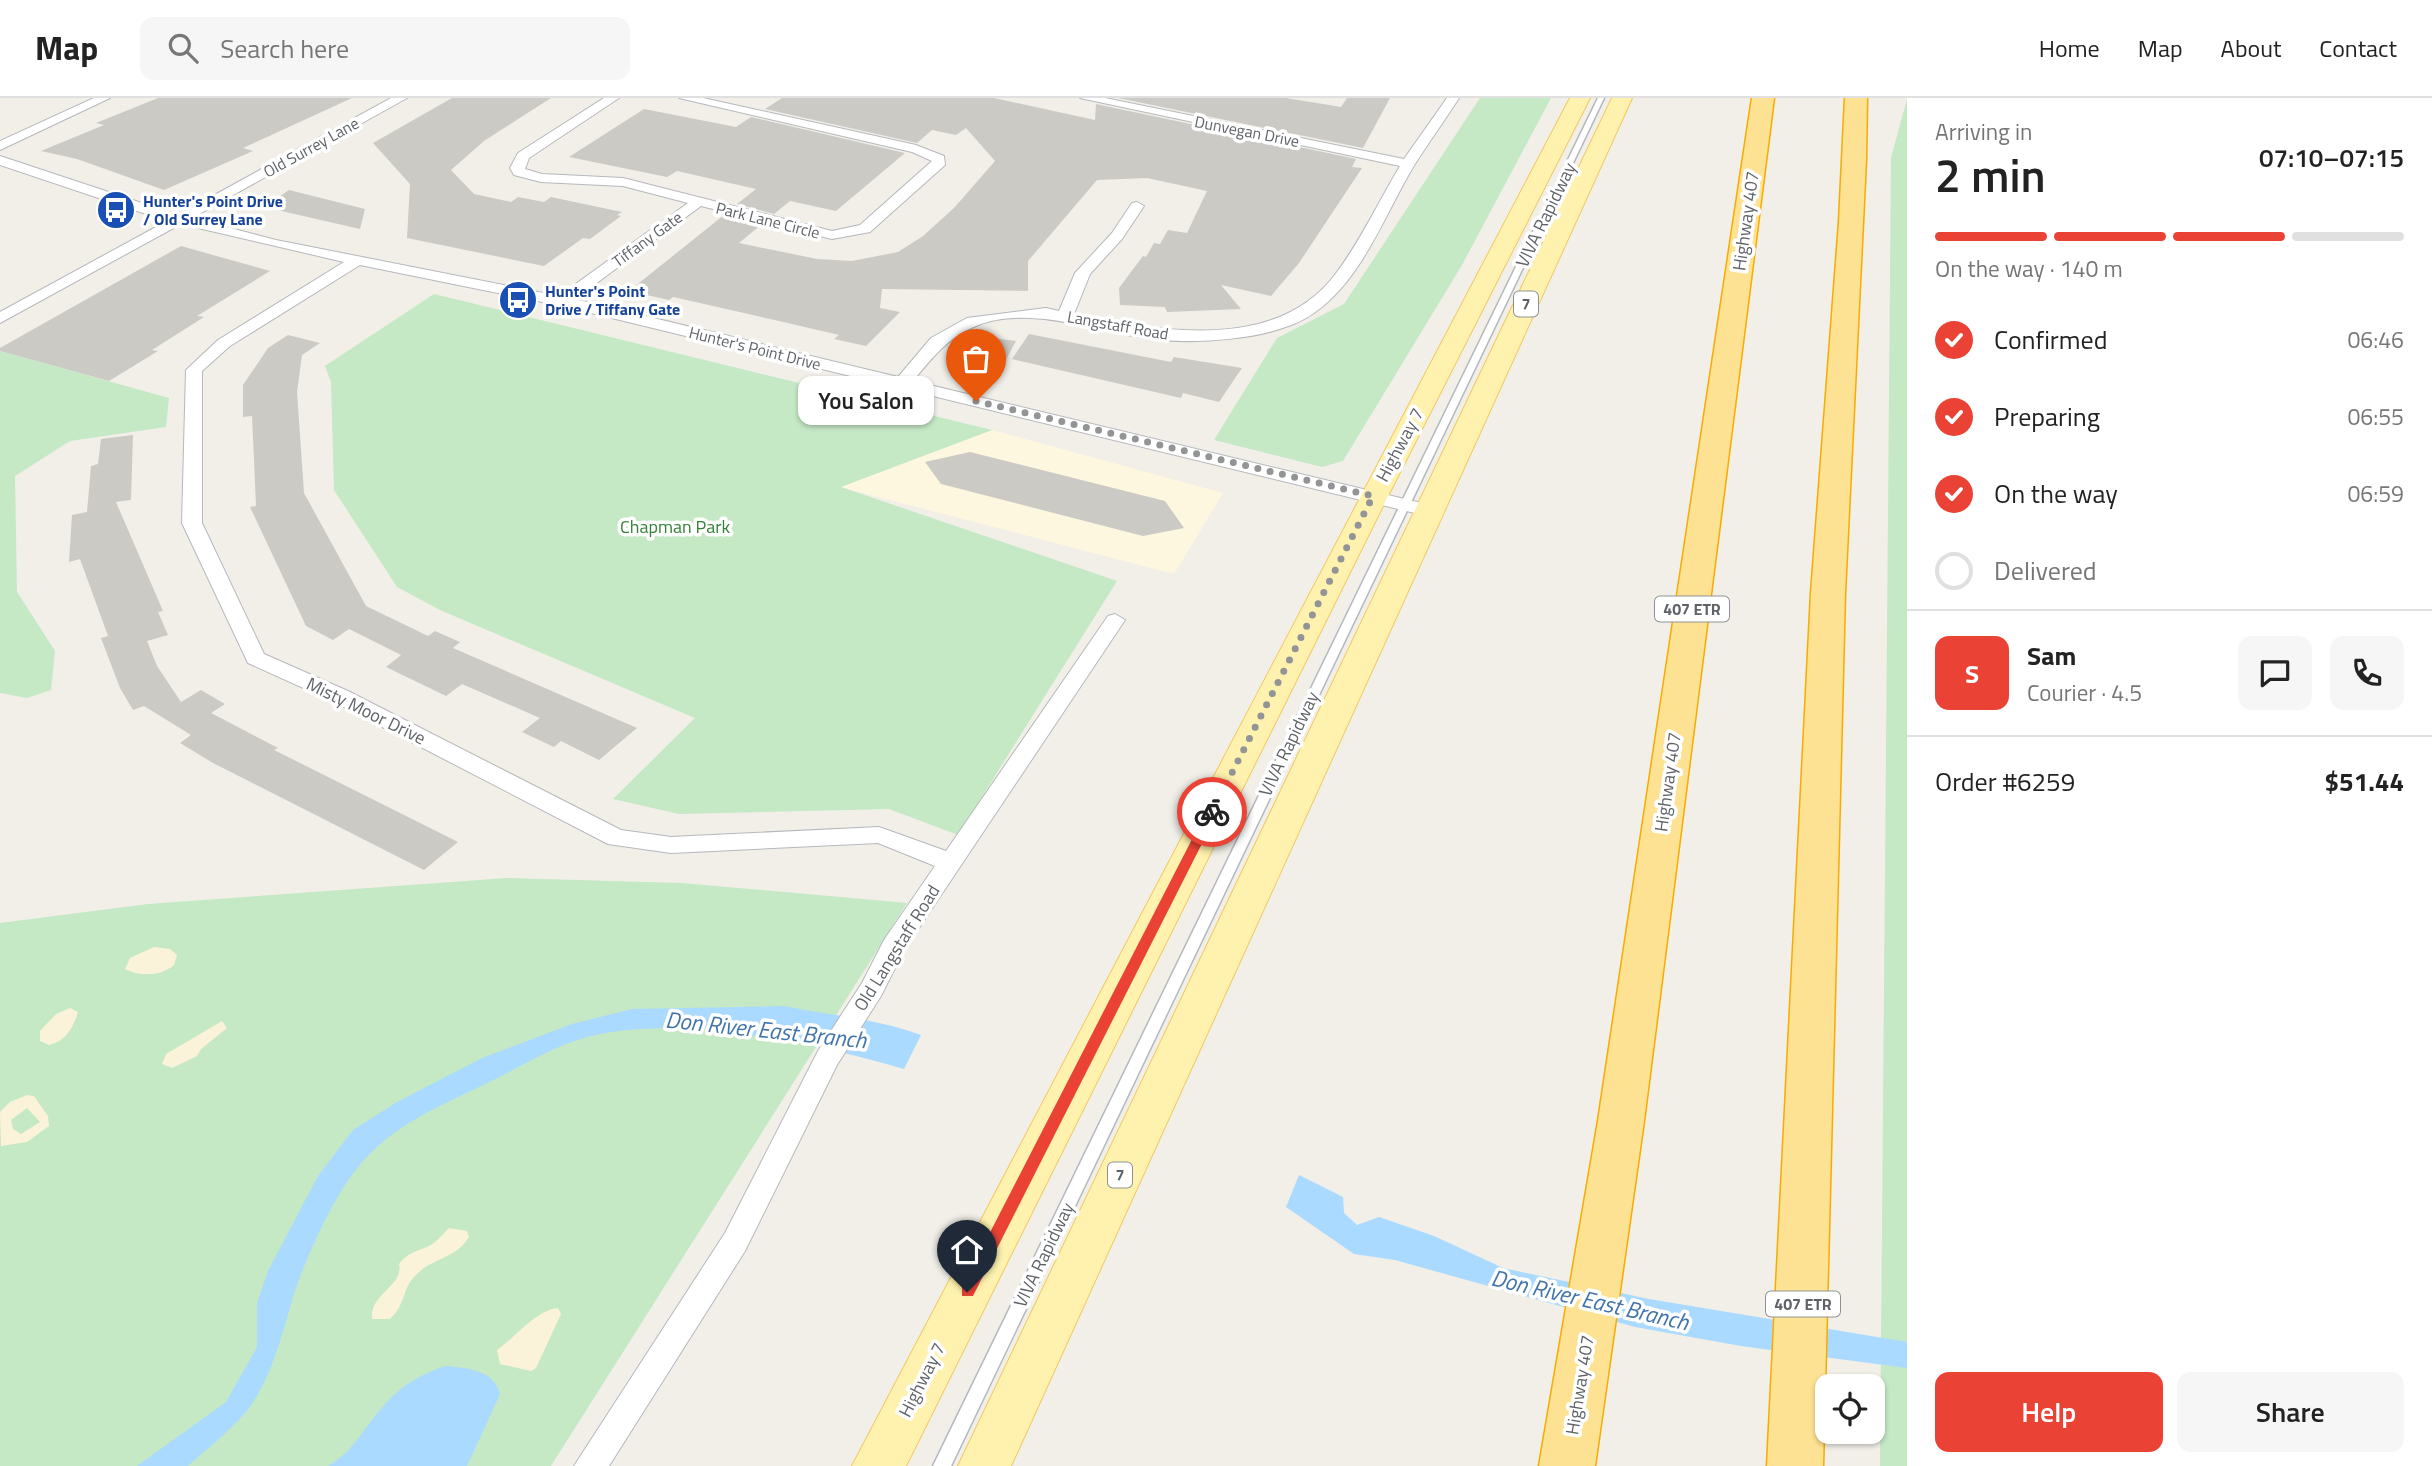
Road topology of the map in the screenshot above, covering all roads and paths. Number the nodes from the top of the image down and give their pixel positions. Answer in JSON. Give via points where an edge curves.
{"nodes":[{"id":1,"x":104,"y":98,"type":"edge"},
{"id":2,"x":401,"y":98,"type":"edge"},
{"id":3,"x":613,"y":98,"type":"edge"},
{"id":4,"x":685,"y":98,"type":"edge"},
{"id":5,"x":1086,"y":98,"type":"edge"},
{"id":6,"x":1452,"y":98,"type":"edge"},
{"id":7,"x":1580,"y":98,"type":"edge"},
{"id":8,"x":1601,"y":98,"type":"edge"},
{"id":9,"x":1622,"y":98,"type":"edge"},
{"id":10,"x":1763,"y":98,"type":"edge"},
{"id":11,"x":1856,"y":98,"type":"edge"},
{"id":12,"x":1880,"y":102,"type":"dead end"},
{"id":13,"x":0,"y":146,"type":"edge"},
{"id":14,"x":0,"y":160,"type":"edge"},
{"id":15,"x":1408,"y":164,"type":"junction"},
{"id":16,"x":1855,"y":186,"type":"junction"},
{"id":17,"x":698,"y":202,"type":"junction"},
{"id":18,"x":1138,"y":206,"type":"dead end"},
{"id":19,"x":180,"y":219,"type":"junction"},
{"id":20,"x":357,"y":261,"type":"junction"},
{"id":21,"x":562,"y":301,"type":"junction"},
{"id":22,"x":1065,"y":315,"type":"junction"},
{"id":23,"x":0,"y":318,"type":"edge"},
{"id":24,"x":901,"y":384,"type":"junction"},
{"id":25,"x":1403,"y":503,"type":"junction"},
{"id":26,"x":1115,"y":620,"type":"dead end"},
{"id":27,"x":951,"y":863,"type":"junction"},
{"id":28,"x":590,"y":1466,"type":"edge"},
{"id":29,"x":878,"y":1466,"type":"edge"},
{"id":30,"x":942,"y":1466,"type":"edge"},
{"id":31,"x":984,"y":1466,"type":"edge"},
{"id":32,"x":1567,"y":1466,"type":"edge"},
{"id":33,"x":1795,"y":1466,"type":"edge"}],
"edges":[{"from":1,"to":13,"type":"street"},
{"from":2,"to":19,"type":"street","name":"Old Surrey Lane"},
{"from":3,"to":17,"type":"street","name":"Park Lane Circle","via":[[523,156],[519,172],[541,178],[623,182]]},
{"from":4,"to":17,"type":"street","name":"Park Lane Circle","via":[[916,149],[939,159],[938,165],[865,229],[850,234],[824,234]]},
{"from":5,"to":15,"type":"street","name":"Dunvegan Drive"},
{"from":6,"to":15,"type":"street","name":"Langstaff Road"},
{"from":7,"to":25,"type":"main road","name":"Highway 7","number":"7"},
{"from":8,"to":25,"type":"lane","name":"VIVA Rapidway"},
{"from":9,"to":25,"type":"main road","name":"Highway 7","number":"7"},
{"from":10,"to":32,"type":"highway","name":"Highway 407","number":"407 ETR","via":[[1621,1121]]},
{"from":11,"to":16,"type":"highway","number":"407 ETR"},
{"from":12,"to":16,"type":"highway"},
{"from":14,"to":19,"type":"street","name":"Hunter's Point Drive"},
{"from":15,"to":22,"type":"street","name":"Langstaff Road","via":[[1343,276],[1324,298],[1292,319],[1248,331],[1179,336]]},
{"from":16,"to":33,"type":"highway","number":"407 ETR","via":[[1829,589]]},
{"from":17,"to":21,"type":"street","name":"Tiffany Gate"},
{"from":18,"to":22,"type":"street","via":[[1083,273]]},
{"from":19,"to":20,"type":"street","name":"Hunter's Point Drive"},
{"from":19,"to":23,"type":"street","name":"Old Surrey Lane"},
{"from":20,"to":21,"type":"street","name":"Hunter's Point Drive"},
{"from":20,"to":27,"type":"street","name":"Misty Moor Drive","via":[[224,343],[194,370],[192,523],[255,658],[341,696],[616,838],[671,845],[879,835]]},
{"from":21,"to":24,"type":"street","name":"Hunter's Point Drive"},
{"from":22,"to":24,"type":"street","name":"Langstaff Road","via":[[1029,313],[973,321],[937,341]]},
{"from":24,"to":25,"type":"street","name":"Hunter's Point Drive"},
{"from":25,"to":29,"type":"main road","name":"Highway 7","number":"7"},
{"from":25,"to":30,"type":"lane","name":"VIVA Rapidway"},
{"from":25,"to":31,"type":"main road","name":"Highway 7","number":"7"},
{"from":26,"to":27,"type":"street","name":"Old Langstaff Road"},
{"from":27,"to":28,"type":"street","name":"Old Langstaff Road","via":[[893,947],[827,1059],[735,1242]]}]}
